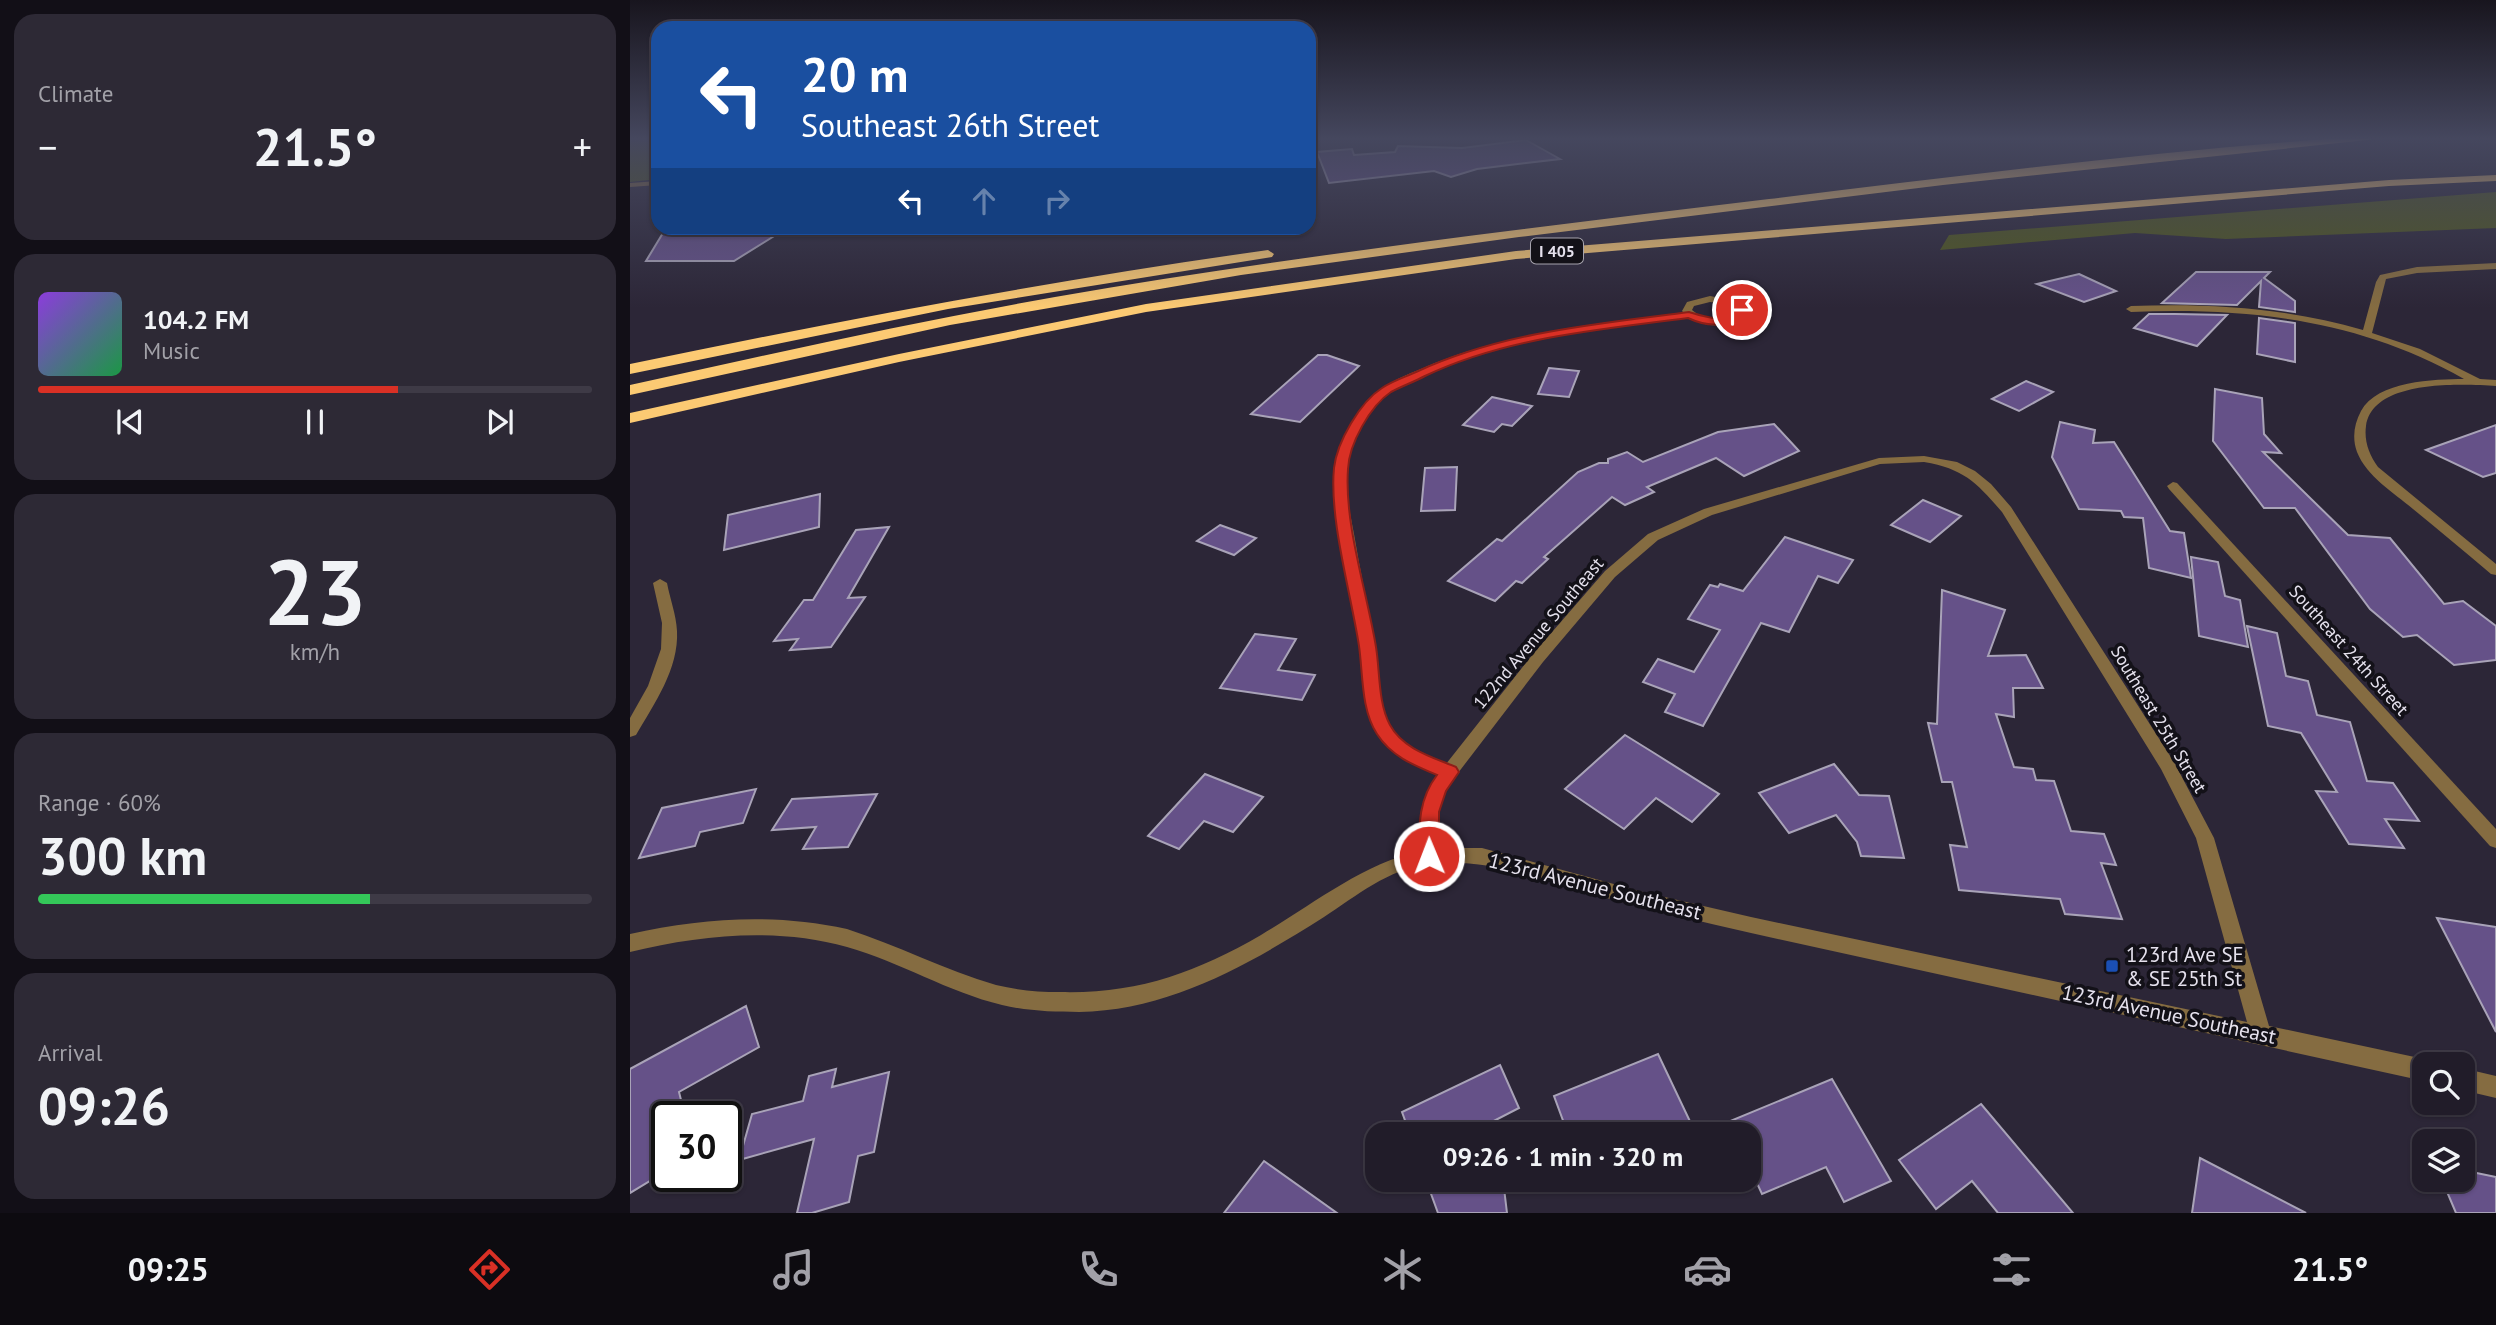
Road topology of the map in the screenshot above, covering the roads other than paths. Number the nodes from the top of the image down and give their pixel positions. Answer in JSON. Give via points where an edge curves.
{"nodes":[{"id":1,"x":1790,"y":195,"type":"edge"},
{"id":2,"x":1833,"y":195,"type":"edge"},
{"id":3,"x":2255,"y":195,"type":"edge"},
{"id":4,"x":2496,"y":266,"type":"edge"},
{"id":5,"x":2131,"y":309,"type":"dead end"},
{"id":6,"x":1689,"y":315,"type":"junction"},
{"id":7,"x":2368,"y":334,"type":"junction"},
{"id":8,"x":630,"y":369,"type":"edge"},
{"id":9,"x":2476,"y":381,"type":"junction"},
{"id":10,"x":2496,"y":383,"type":"edge"},
{"id":11,"x":630,"y":390,"type":"edge"},
{"id":12,"x":630,"y":418,"type":"edge"},
{"id":13,"x":1953,"y":464,"type":"joint"},
{"id":14,"x":2173,"y":486,"type":"dead end"},
{"id":15,"x":2496,"y":571,"type":"edge"},
{"id":16,"x":660,"y":583,"type":"dead end"},
{"id":17,"x":630,"y":731,"type":"edge"},
{"id":18,"x":1449,"y":772,"type":"junction"},
{"id":19,"x":2496,"y":841,"type":"edge"},
{"id":20,"x":1429,"y":856,"type":"junction"},
{"id":21,"x":630,"y":943,"type":"edge"},
{"id":22,"x":2261,"y":1034,"type":"junction"},
{"id":23,"x":2412,"y":1067,"type":"edge"},
{"id":24,"x":2475,"y":1082,"type":"edge"},
{"id":25,"x":2496,"y":1087,"type":"edge"}],
"edges":[{"from":1,"to":8,"type":"highway","via":[[1550,218],[1214,261],[1015,292]]},
{"from":2,"to":11,"type":"highway","number":"I 405","via":[[1213,276],[928,325]]},
{"from":3,"to":12,"type":"highway","number":"I 405","via":[[1516,255],[1146,309]]},
{"from":4,"to":7,"type":"street","via":[[2404,271],[2384,277]]},
{"from":5,"to":7,"type":"street","via":[[2226,308]]},
{"from":6,"to":6,"type":"street","via":[[1689,304],[1710,299],[1734,303],[1742,310],[1738,318],[1723,322]]},
{"from":6,"to":18,"type":"street","via":[[1535,336],[1451,360],[1386,391],[1368,409],[1345,447],[1342,504],[1377,714],[1394,743],[1418,760]]},
{"from":7,"to":9,"type":"street","via":[[2432,356]]},
{"from":9,"to":10,"type":"street"},
{"from":9,"to":15,"type":"street","via":[[2423,385],[2379,397],[2363,414],[2360,446],[2384,478]]},
{"from":13,"to":18,"type":"street","name":"122nd Avenue Southeast","via":[[1924,459],[1879,461],[1708,512],[1653,537],[1610,574]]},
{"from":13,"to":22,"type":"street","name":"Southeast 25th Street","via":[[1987,487],[2007,510],[2168,766],[2205,838]]},
{"from":14,"to":19,"type":"street","name":"Southeast 24th Street"},
{"from":16,"to":17,"type":"street","via":[[670,634],[667,659]]},
{"from":18,"to":20,"type":"street","name":"122nd Avenue Southeast","via":[[1437,788],[1429,812]]},
{"from":20,"to":21,"type":"street","name":"123rd Avenue Southeast","via":[[1370,876],[1305,919],[1195,979],[1152,995],[1104,1001],[1001,996],[825,933],[770,927]]},
{"from":20,"to":22,"type":"street","name":"123rd Avenue Southeast","via":[[1482,856],[1751,925]]},
{"from":22,"to":23,"type":"street","name":"123rd Avenue Southeast"},
{"from":24,"to":25,"type":"street"}]}
